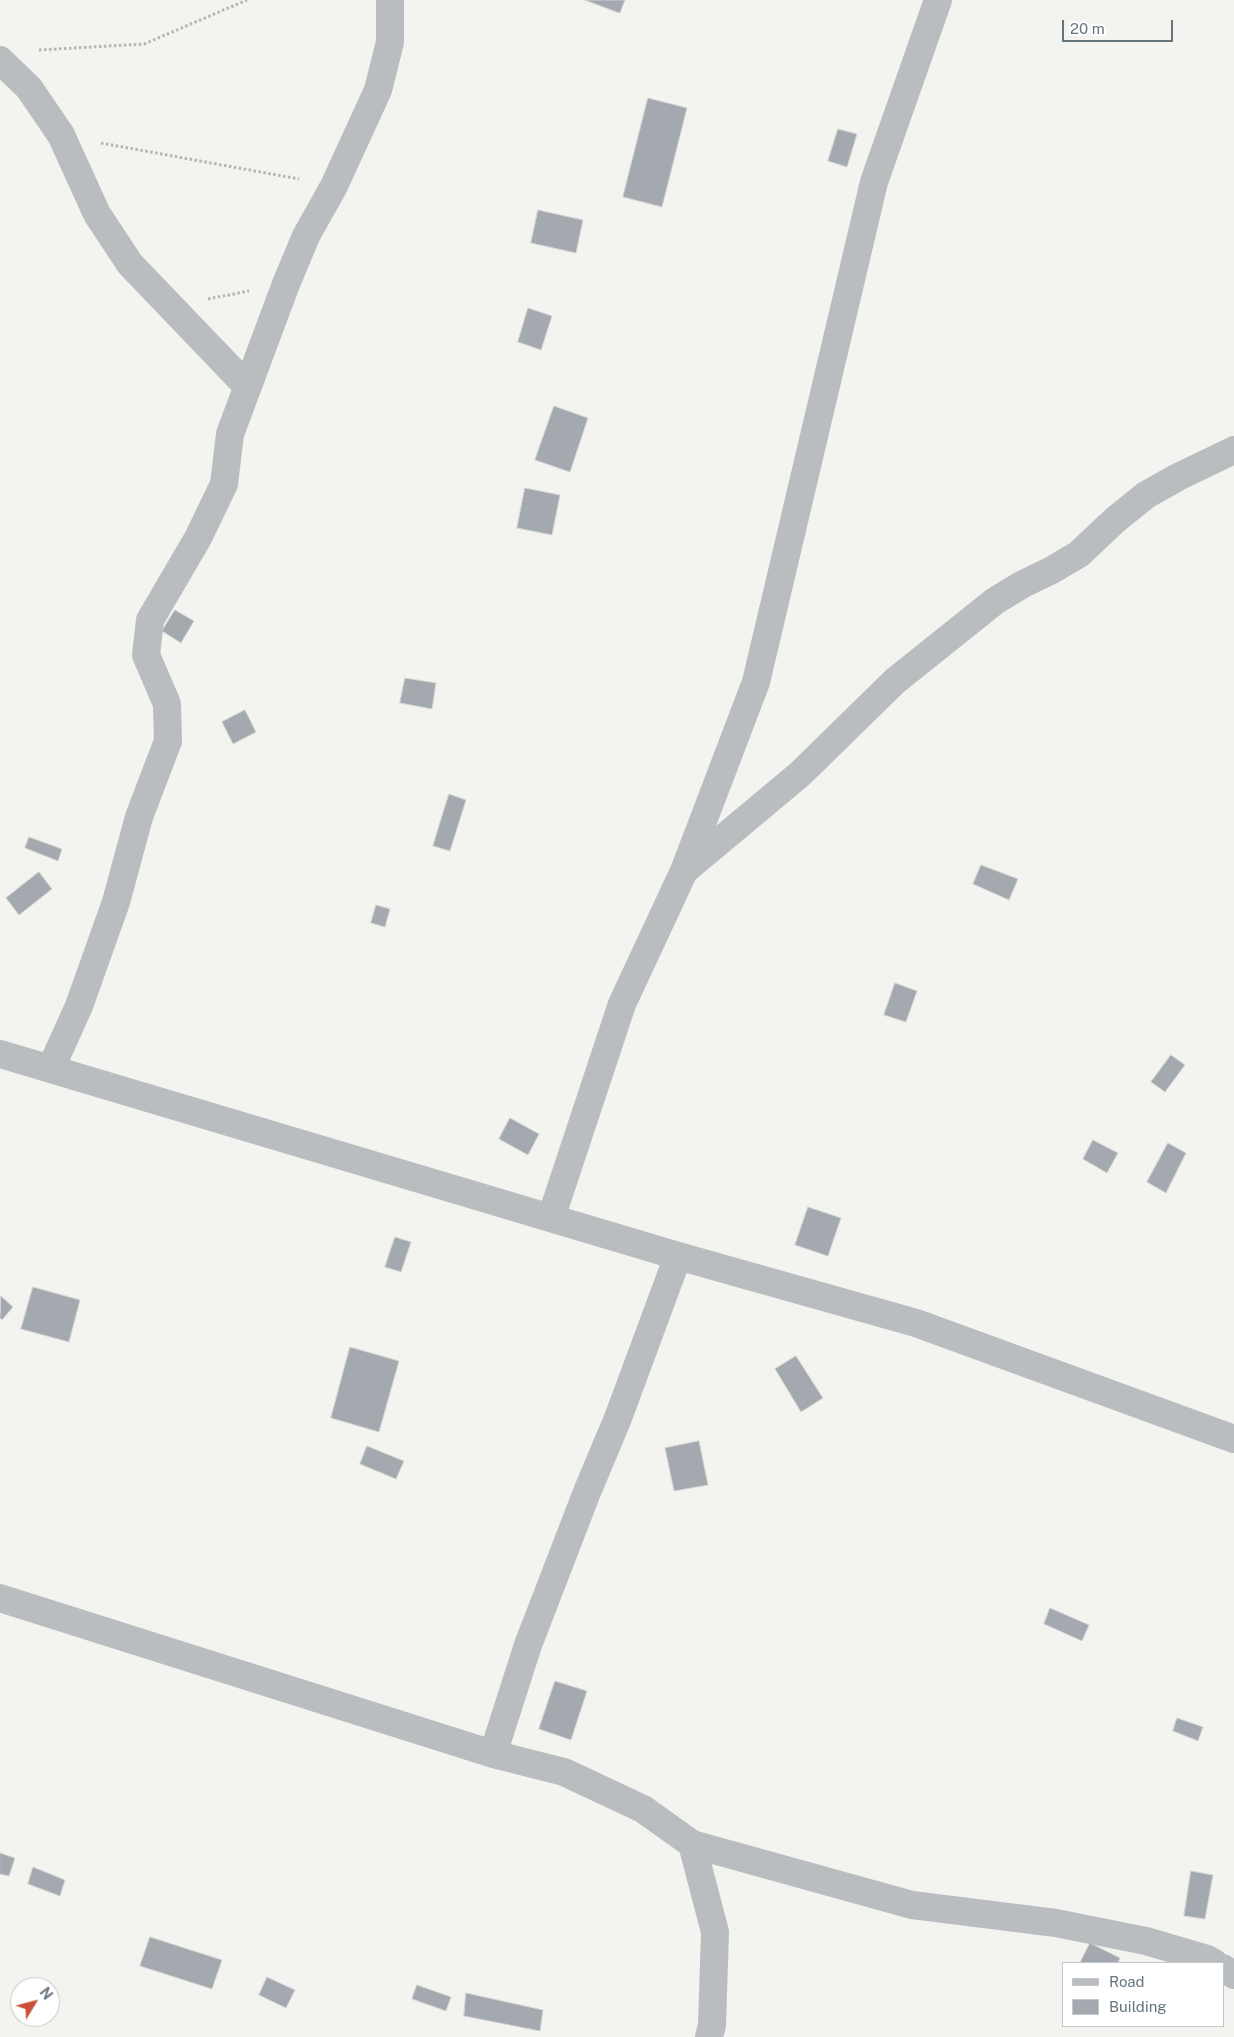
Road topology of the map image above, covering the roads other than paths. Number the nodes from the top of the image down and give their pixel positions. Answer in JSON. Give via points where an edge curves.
{"nodes":[{"id":1,"x":390,"y":0,"type":"edge"},
{"id":2,"x":938,"y":0,"type":"edge"},
{"id":3,"x":0,"y":60,"type":"edge"},
{"id":4,"x":247,"y":386,"type":"junction"},
{"id":5,"x":1234,"y":450,"type":"edge"},
{"id":6,"x":684,"y":871,"type":"junction"},
{"id":7,"x":0,"y":1054,"type":"edge"},
{"id":8,"x":50,"y":1068,"type":"junction"},
{"id":9,"x":551,"y":1218,"type":"junction"},
{"id":10,"x":678,"y":1256,"type":"junction"},
{"id":11,"x":1234,"y":1439,"type":"edge"},
{"id":12,"x":0,"y":1598,"type":"edge"},
{"id":13,"x":493,"y":1754,"type":"junction"},
{"id":14,"x":692,"y":1844,"type":"junction"},
{"id":15,"x":1212,"y":1962,"type":"edge"},
{"id":16,"x":708,"y":2037,"type":"edge"}],
"edges":[{"from":1,"to":4,"type":"street","via":[[390,42],[378,90],[334,186],[306,236]]},
{"from":2,"to":6,"type":"street","via":[[874,182],[756,682]]},
{"from":3,"to":4,"type":"street","via":[[30,88],[61,135],[97,214],[130,264]]},
{"from":4,"to":8,"type":"street","via":[[230,434],[224,484],[198,538],[150,620],[146,655],[167,704],[168,741],[139,817],[116,902],[82,998]]},
{"from":5,"to":6,"type":"street","via":[[1146,496],[1079,554],[995,601],[895,681],[800,774]]},
{"from":6,"to":9,"type":"street","via":[[622,1004]]},
{"from":7,"to":8,"type":"street"},
{"from":8,"to":9,"type":"street"},
{"from":9,"to":10,"type":"street"},
{"from":10,"to":11,"type":"street","via":[[916,1324]]},
{"from":10,"to":13,"type":"street","via":[[528,1645]]},
{"from":12,"to":13,"type":"street"},
{"from":13,"to":14,"type":"street","via":[[564,1772],[643,1809]]},
{"from":14,"to":15,"type":"street","via":[[912,1905],[1097,1930],[1146,1941]]},
{"from":14,"to":16,"type":"street","via":[[715,1932],[712,2026]]}]}
